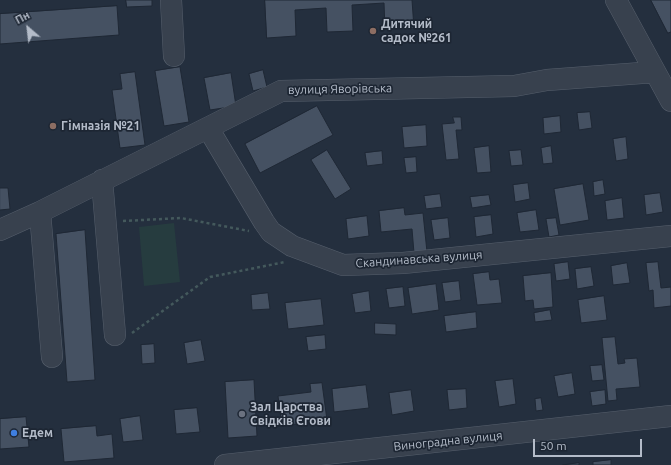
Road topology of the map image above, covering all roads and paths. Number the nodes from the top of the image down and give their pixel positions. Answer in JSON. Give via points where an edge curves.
{"nodes":[{"id":1,"x":171,"y":0,"type":"edge"},
{"id":2,"x":616,"y":0,"type":"edge"},
{"id":3,"x":174,"y":56,"type":"dead end"},
{"id":4,"x":655,"y":72,"type":"junction"},
{"id":5,"x":671,"y":101,"type":"edge"},
{"id":6,"x":208,"y":128,"type":"junction"},
{"id":7,"x":102,"y":180,"type":"junction"},
{"id":8,"x":40,"y":212,"type":"junction"},
{"id":9,"x":106,"y":222,"type":"junction"},
{"id":10,"x":0,"y":230,"type":"edge"},
{"id":11,"x":270,"y":232,"type":"junction"},
{"id":12,"x":671,"y":236,"type":"edge"},
{"id":13,"x":309,"y":253,"type":"junction"},
{"id":14,"x":115,"y":335,"type":"joint"},
{"id":15,"x":52,"y":357,"type":"dead end"},
{"id":16,"x":671,"y":416,"type":"edge"},
{"id":17,"x":225,"y":465,"type":"edge"}],
"edges":[{"from":1,"to":3,"type":"street"},
{"from":2,"to":4,"type":"street"},
{"from":4,"to":5,"type":"street"},
{"from":4,"to":6,"type":"street","name":"вулиця Яворівська","via":[[547,80],[514,86],[281,91]]},
{"from":6,"to":7,"type":"street","name":"вулиця Яворівська"},
{"from":6,"to":11,"type":"street","name":"Скандинавська вулиця"},
{"from":7,"to":8,"type":"street","name":"вулиця Яворівська"},
{"from":7,"to":9,"type":"street"},
{"from":8,"to":10,"type":"street","name":"вулиця Яворівська"},
{"from":8,"to":15,"type":"street"},
{"from":9,"to":11,"type":"path","via":[[182,218],[265,234]]},
{"from":9,"to":14,"type":"street"},
{"from":11,"to":13,"type":"street","name":"Скандинавська вулиця"},
{"from":12,"to":13,"type":"street","name":"Скандинавська вулиця","via":[[403,263],[343,265]]},
{"from":13,"to":14,"type":"path","via":[[306,257],[210,277],[130,334]]},
{"from":16,"to":17,"type":"street","name":"Виноградна вулиця"}]}
